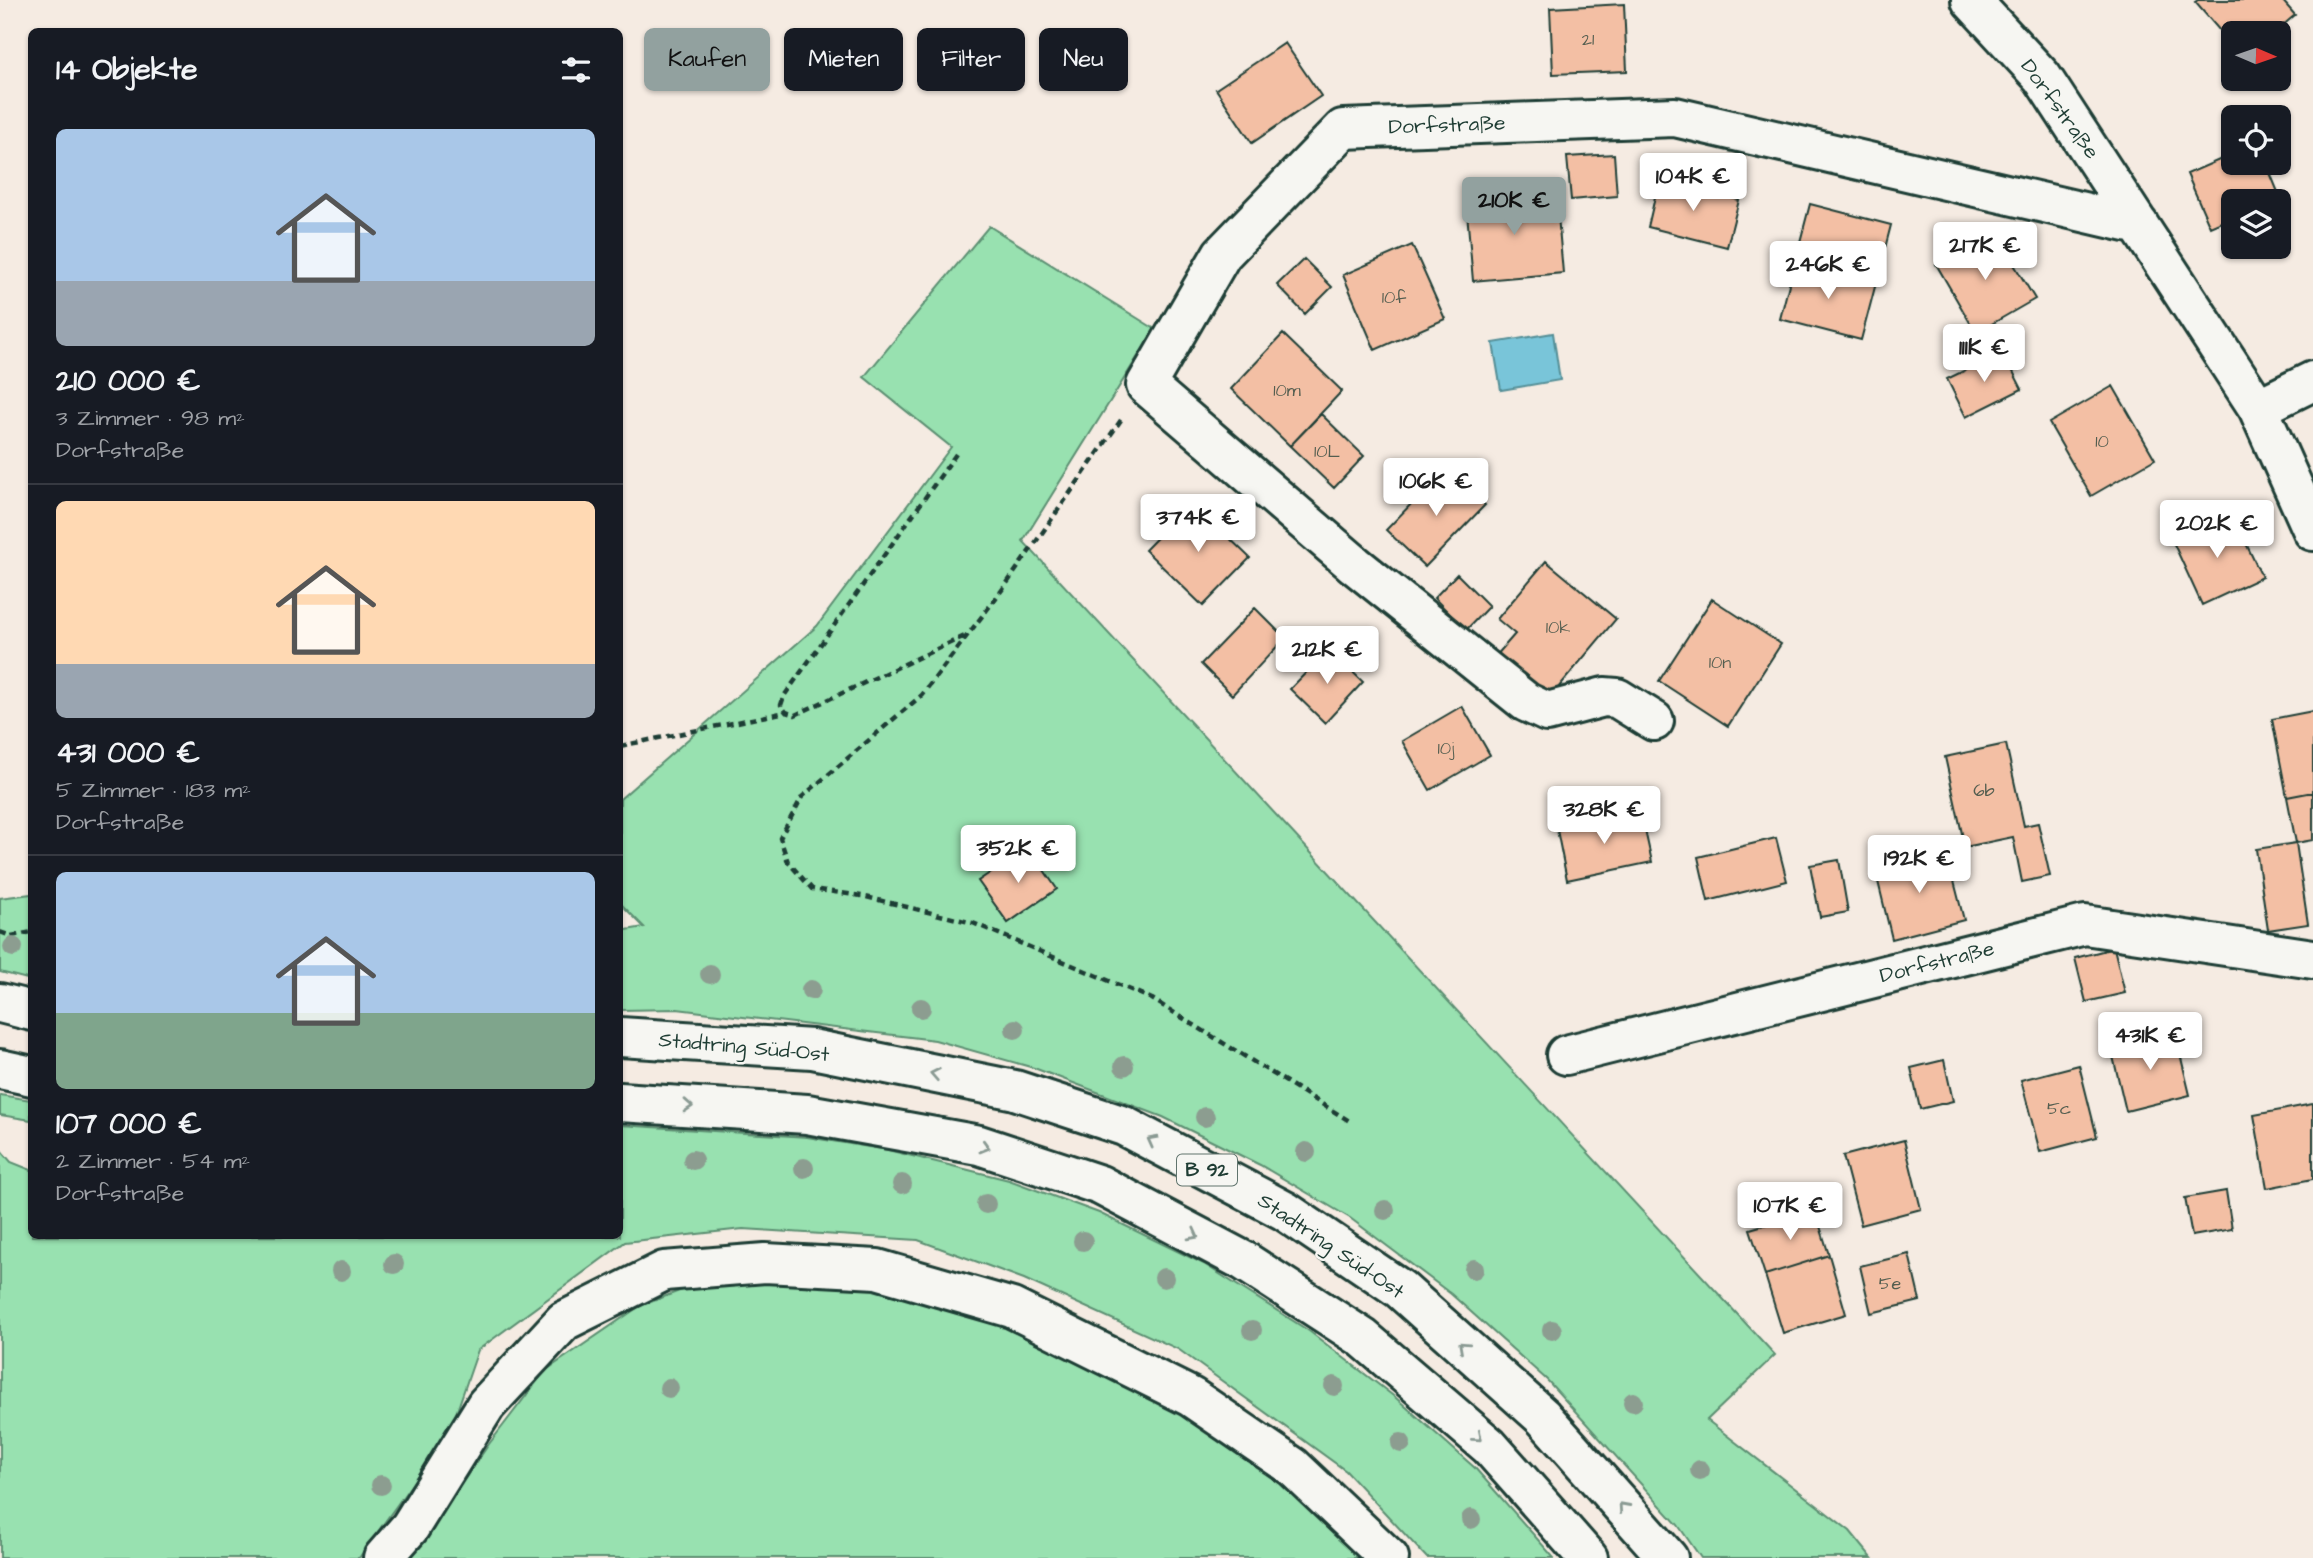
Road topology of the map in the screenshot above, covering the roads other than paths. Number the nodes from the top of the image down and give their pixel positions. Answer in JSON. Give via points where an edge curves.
{"nodes":[{"id":1,"x":1971,"y":0,"type":"edge"},
{"id":2,"x":2139,"y":225,"type":"junction"},
{"id":3,"x":2313,"y":381,"type":"edge"},
{"id":4,"x":2258,"y":408,"type":"junction"},
{"id":5,"x":2313,"y":531,"type":"edge"},
{"id":6,"x":1654,"y":721,"type":"dead end"},
{"id":7,"x":2313,"y":959,"type":"edge"},
{"id":8,"x":0,"y":1003,"type":"edge"},
{"id":9,"x":28,"y":1010,"type":"edge"},
{"id":10,"x":623,"y":1037,"type":"edge"},
{"id":11,"x":1566,"y":1055,"type":"dead end"},
{"id":12,"x":0,"y":1069,"type":"edge"},
{"id":13,"x":28,"y":1075,"type":"edge"},
{"id":14,"x":623,"y":1102,"type":"edge"},
{"id":15,"x":383,"y":1558,"type":"edge"},
{"id":16,"x":1388,"y":1558,"type":"edge"},
{"id":17,"x":1588,"y":1558,"type":"edge"},
{"id":18,"x":1668,"y":1558,"type":"edge"}],
"edges":[{"from":1,"to":2,"type":"street","name":"Dorfstraße","via":[[2042,77]]},
{"from":2,"to":4,"type":"street","name":"Dorfstraße"},
{"from":2,"to":6,"type":"street","name":"Dorfstraße","via":[[1675,117],[1343,129],[1222,254],[1146,385],[1355,565],[1538,709],[1556,711],[1604,697],[1617,698]]},
{"from":3,"to":4,"type":"street"},
{"from":4,"to":5,"type":"street","name":"Dorfstraße"},
{"from":7,"to":11,"type":"street","name":"Dorfstraße","via":[[2085,925]]},
{"from":8,"to":9,"type":"street"},
{"from":18,"to":10,"type":"street","name":"Stadtring Süd-Ost","number":"B 92","one_way":true,"via":[[1544,1417],[1400,1290],[1285,1211],[1124,1126],[1015,1090],[812,1049]]},
{"from":12,"to":13,"type":"street"},
{"from":14,"to":17,"type":"street","one_way":true,"via":[[820,1116],[979,1145],[1100,1185],[1244,1261],[1363,1338],[1489,1446]]},
{"from":15,"to":16,"type":"street","via":[[410,1527],[486,1405],[564,1321],[664,1271],[765,1263],[877,1269],[1012,1308],[1191,1397],[1293,1467]]}]}
